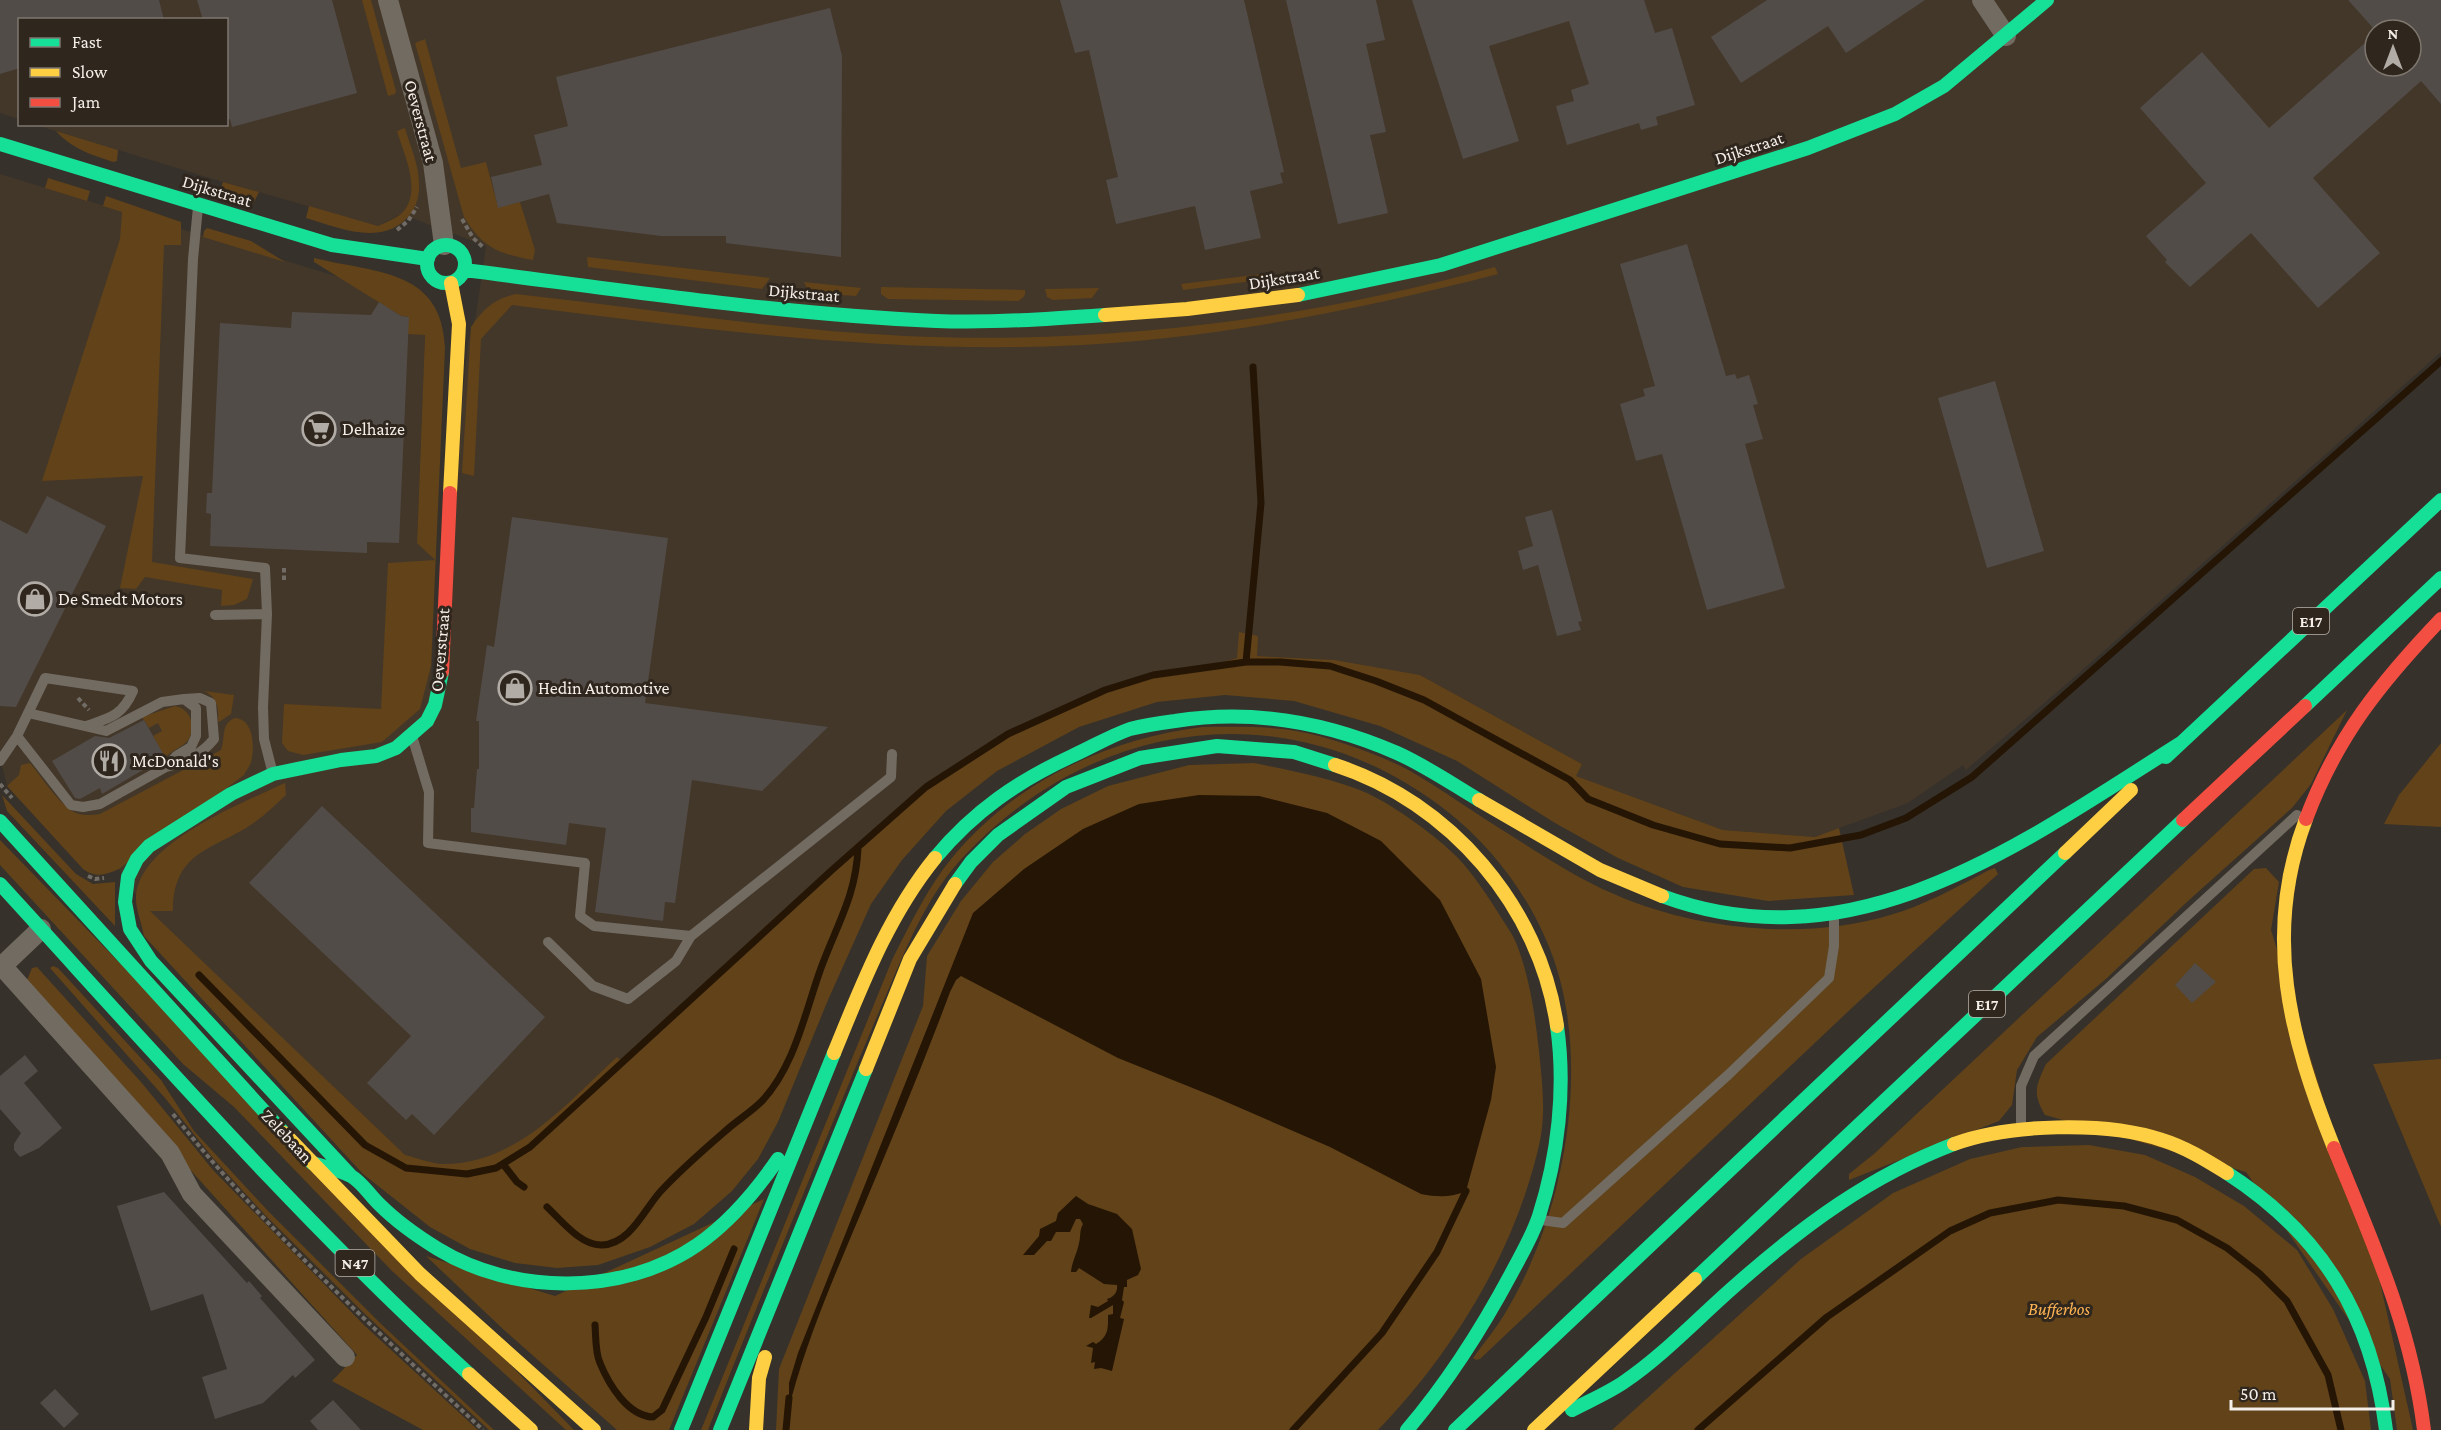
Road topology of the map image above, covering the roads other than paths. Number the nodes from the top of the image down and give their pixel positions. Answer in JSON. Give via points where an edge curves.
{"nodes":[{"id":1,"x":388,"y":0,"type":"edge"},
{"id":2,"x":1982,"y":0,"type":"edge"},
{"id":3,"x":2047,"y":0,"type":"edge"},
{"id":4,"x":2006,"y":36,"type":"junction"},
{"id":5,"x":0,"y":144,"type":"edge"},
{"id":6,"x":198,"y":204,"type":"junction"},
{"id":7,"x":444,"y":245,"type":"junction"},
{"id":8,"x":428,"y":259,"type":"junction"},
{"id":9,"x":465,"y":270,"type":"junction"},
{"id":10,"x":451,"y":283,"type":"junction"},
{"id":11,"x":2441,"y":500,"type":"edge"},
{"id":12,"x":2441,"y":578,"type":"edge"},
{"id":13,"x":267,"y":614,"type":"junction"},
{"id":14,"x":215,"y":615,"type":"dead end"},
{"id":15,"x":2441,"y":619,"type":"edge"},
{"id":16,"x":184,"y":699,"type":"junction"},
{"id":17,"x":28,"y":713,"type":"junction"},
{"id":18,"x":82,"y":727,"type":"junction"},
{"id":19,"x":17,"y":736,"type":"junction"},
{"id":20,"x":412,"y":736,"type":"junction"},
{"id":21,"x":2181,"y":743,"type":"junction"},
{"id":22,"x":892,"y":754,"type":"dead end"},
{"id":23,"x":0,"y":761,"type":"edge"},
{"id":24,"x":166,"y":767,"type":"junction"},
{"id":25,"x":273,"y":774,"type":"junction"},
{"id":26,"x":2312,"y":801,"type":"junction"},
{"id":27,"x":0,"y":821,"type":"edge"},
{"id":28,"x":922,"y":875,"type":"junction"},
{"id":29,"x":0,"y":884,"type":"edge"},
{"id":30,"x":1834,"y":915,"type":"junction"},
{"id":31,"x":41,"y":929,"type":"junction"},
{"id":32,"x":691,"y":936,"type":"junction"},
{"id":33,"x":548,"y":942,"type":"dead end"},
{"id":34,"x":910,"y":959,"type":"junction"},
{"id":35,"x":1,"y":967,"type":"edge"},
{"id":36,"x":2020,"y":1128,"type":"junction"},
{"id":37,"x":312,"y":1162,"type":"junction"},
{"id":38,"x":351,"y":1176,"type":"junction"},
{"id":39,"x":1538,"y":1219,"type":"junction"},
{"id":40,"x":345,"y":1357,"type":"dead end"},
{"id":41,"x":531,"y":1430,"type":"edge"},
{"id":42,"x":594,"y":1430,"type":"edge"},
{"id":43,"x":681,"y":1430,"type":"edge"},
{"id":44,"x":720,"y":1430,"type":"edge"},
{"id":45,"x":756,"y":1430,"type":"edge"},
{"id":46,"x":1407,"y":1430,"type":"edge"},
{"id":47,"x":1455,"y":1430,"type":"edge"},
{"id":48,"x":1535,"y":1430,"type":"edge"},
{"id":49,"x":2386,"y":1430,"type":"edge"},
{"id":50,"x":2424,"y":1430,"type":"edge"}],
"edges":[{"from":1,"to":7,"type":"street","name":"Oeverstraat","via":[[433,164]]},
{"from":2,"to":4,"type":"street"},
{"from":3,"to":4,"type":"main road","name":"Dijkstraat"},
{"from":4,"to":9,"type":"main road","name":"Dijkstraat","via":[[1944,86],[1894,114],[1808,148],[1441,265],[1301,295],[1096,316],[938,321],[790,311]]},
{"from":5,"to":6,"type":"main road","name":"Dijkstraat"},
{"from":6,"to":8,"type":"main road","name":"Dijkstraat","via":[[332,245]]},
{"from":6,"to":13,"type":"lane","via":[[180,558],[265,567]]},
{"from":7,"to":8,"type":"main road","via":[[434,249]]},
{"from":7,"to":9,"type":"main road","via":[[462,252]]},
{"from":8,"to":10,"type":"main road","via":[[433,278]]},
{"from":9,"to":10,"type":"main road"},
{"from":10,"to":20,"type":"main road","name":"Oeverstraat","via":[[459,324],[441,682],[427,721]]},
{"from":11,"to":21,"type":"main road","number":"E17"},
{"from":12,"to":48,"type":"main road","number":"E17"},
{"from":13,"to":14,"type":"lane"},
{"from":13,"to":25,"type":"lane","via":[[264,728]]},
{"from":15,"to":26,"type":"main road","via":[[2384,681],[2350,729]]},
{"from":16,"to":18,"type":"lane","via":[[162,702],[106,731]]},
{"from":16,"to":24,"type":"lane","via":[[196,708],[196,736],[191,747]]},
{"from":16,"to":24,"type":"lane","via":[[200,698],[211,703],[213,739],[206,749],[183,763]]},
{"from":17,"to":18,"type":"lane"},
{"from":17,"to":18,"type":"lane","via":[[45,678],[133,691],[126,706],[108,719]]},
{"from":17,"to":19,"type":"lane"},
{"from":19,"to":23,"type":"lane"},
{"from":19,"to":24,"type":"lane","via":[[71,805],[100,804]]},
{"from":20,"to":25,"type":"main road","name":"Oeverstraat","via":[[376,756]]},
{"from":20,"to":32,"type":"lane","via":[[429,792],[428,843],[585,863],[580,916],[594,926]]},
{"from":21,"to":30,"type":"main road","via":[[2019,843],[1955,877],[1896,901]]},
{"from":21,"to":47,"type":"main road","number":"E17"},
{"from":22,"to":32,"type":"lane","via":[[891,777]]},
{"from":25,"to":38,"type":"main road","name":"Oeverstraat","via":[[244,787],[149,846],[137,859],[128,877],[125,902],[130,929],[151,961]]},
{"from":26,"to":36,"type":"lane","via":[[2034,1056],[2021,1086]]},
{"from":26,"to":50,"type":"main road","via":[[2293,857],[2285,912],[2291,1020],[2304,1068],[2391,1283],[2410,1343]]},
{"from":27,"to":37,"type":"main road","name":"Zelebaan","number":"N47"},
{"from":28,"to":30,"type":"main road","via":[[954,837],[995,801],[1036,773],[1134,728],[1213,715],[1276,717],[1337,731],[1398,753],[1606,875],[1670,900],[1716,912],[1765,918]]},
{"from":28,"to":38,"type":"main road","name":"Oeverstraat","via":[[901,887],[866,948],[777,1160],[753,1193],[696,1246],[666,1261],[607,1279],[549,1284],[522,1281],[460,1262],[436,1248],[382,1207]]},
{"from":28,"to":43,"type":"main road","via":[[886,932],[861,988]]},
{"from":29,"to":31,"type":"main road","number":"N47"},
{"from":30,"to":39,"type":"lane","via":[[1829,978],[1563,1223]]},
{"from":31,"to":35,"type":"street"},
{"from":31,"to":41,"type":"main road","number":"N47","via":[[335,1244],[461,1368]]},
{"from":32,"to":33,"type":"lane","via":[[676,962],[628,999],[593,986]]},
{"from":34,"to":39,"type":"main road","via":[[946,896],[996,836],[1065,787],[1101,770],[1149,754],[1202,746],[1246,745],[1312,756],[1368,774],[1409,797],[1448,826],[1487,866],[1516,907],[1535,945],[1553,1001],[1562,1059],[1551,1171]]},
{"from":34,"to":44,"type":"main road"},
{"from":34,"to":45,"type":"main road","via":[[904,1007],[767,1349],[759,1378]]},
{"from":35,"to":40,"type":"street","via":[[170,1153],[192,1194]]},
{"from":36,"to":48,"type":"main road","via":[[1955,1142],[1899,1165],[1863,1186],[1783,1243],[1624,1382]]},
{"from":36,"to":49,"type":"main road","via":[[2103,1129],[2163,1140],[2225,1171],[2277,1208],[2332,1272],[2351,1306],[2384,1398]]},
{"from":37,"to":38,"type":"main road"},
{"from":37,"to":42,"type":"main road","name":"Zelebaan","number":"N47","via":[[420,1274]]},
{"from":39,"to":46,"type":"main road","via":[[1493,1309]]}]}
